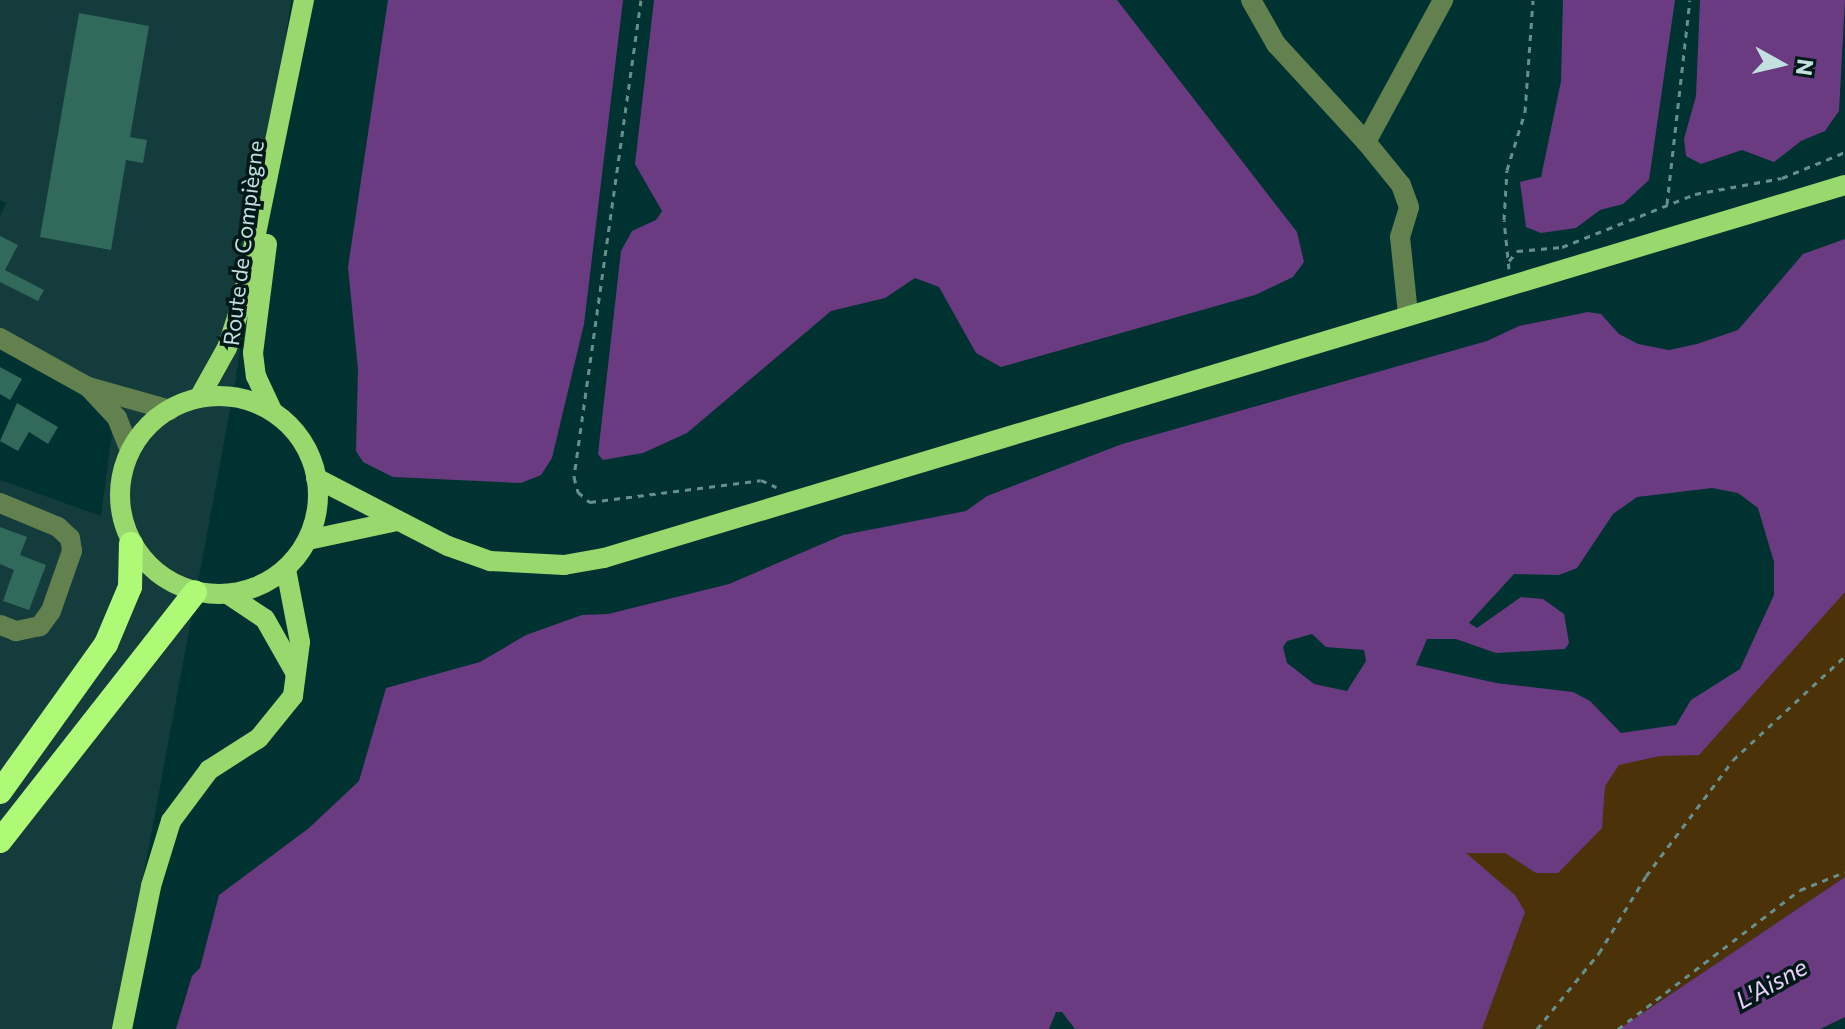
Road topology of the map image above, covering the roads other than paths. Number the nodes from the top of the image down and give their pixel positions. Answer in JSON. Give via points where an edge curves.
{"nodes":[{"id":1,"x":304,"y":0,"type":"edge"},
{"id":2,"x":1251,"y":0,"type":"edge"},
{"id":3,"x":1443,"y":0,"type":"edge"},
{"id":4,"x":282,"y":124,"type":"junction"},
{"id":5,"x":1366,"y":142,"type":"junction"},
{"id":6,"x":1845,"y":185,"type":"edge"},
{"id":7,"x":1408,"y":314,"type":"junction"},
{"id":8,"x":0,"y":338,"type":"edge"},
{"id":9,"x":88,"y":387,"type":"junction"},
{"id":10,"x":199,"y":398,"type":"junction"},
{"id":11,"x":170,"y":410,"type":"junction"},
{"id":12,"x":272,"y":411,"type":"junction"},
{"id":13,"x":130,"y":450,"type":"junction"},
{"id":14,"x":316,"y":478,"type":"junction"},
{"id":15,"x":0,"y":503,"type":"edge"},
{"id":16,"x":397,"y":521,"type":"junction"},
{"id":17,"x":308,"y":540,"type":"junction"},
{"id":18,"x":131,"y":544,"type":"junction"},
{"id":19,"x":286,"y":569,"type":"junction"},
{"id":20,"x":195,"y":592,"type":"junction"},
{"id":21,"x":229,"y":595,"type":"junction"},
{"id":22,"x":0,"y":625,"type":"edge"},
{"id":23,"x":296,"y":675,"type":"junction"},
{"id":24,"x":0,"y":792,"type":"edge"},
{"id":25,"x":0,"y":841,"type":"edge"},
{"id":26,"x":122,"y":1029,"type":"edge"}],
"edges":[{"from":1,"to":4,"type":"main road","name":"Route de Compiègne"},
{"from":2,"to":5,"type":"street","via":[[1276,44]]},
{"from":3,"to":5,"type":"street"},
{"from":4,"to":10,"type":"main road","name":"Route de Compiègne","via":[[242,302],[227,348]]},
{"from":4,"to":12,"type":"main road","name":"Route de Compiègne","via":[[253,353],[256,376]]},
{"from":5,"to":7,"type":"street","via":[[1401,185],[1409,207],[1400,237]]},
{"from":6,"to":7,"type":"main road"},
{"from":7,"to":16,"type":"main road","via":[[780,505],[564,565],[490,561]]},
{"from":8,"to":9,"type":"street"},
{"from":9,"to":11,"type":"street"},
{"from":9,"to":13,"type":"street","via":[[117,418]]},
{"from":10,"to":11,"type":"main road"},
{"from":10,"to":12,"type":"main road","via":[[237,397]]},
{"from":11,"to":13,"type":"main road","via":[[144,429]]},
{"from":12,"to":14,"type":"main road","via":[[301,439]]},
{"from":13,"to":18,"type":"main road","via":[[120,481],[120,513]]},
{"from":14,"to":16,"type":"main road"},
{"from":14,"to":17,"type":"main road","via":[[317,508]]},
{"from":15,"to":22,"type":"street","via":[[58,527],[70,538],[72,551],[51,611],[40,626],[16,631]]},
{"from":16,"to":17,"type":"main road"},
{"from":17,"to":19,"type":"main road"},
{"from":18,"to":20,"type":"main road","via":[[158,575]]},
{"from":18,"to":24,"type":"highway","via":[[130,587],[106,644]]},
{"from":19,"to":21,"type":"main road","via":[[257,588]]},
{"from":19,"to":23,"type":"main road","via":[[300,642]]},
{"from":20,"to":21,"type":"main road"},
{"from":20,"to":25,"type":"highway"},
{"from":21,"to":23,"type":"main road","via":[[265,619]]},
{"from":23,"to":26,"type":"main road","via":[[293,696],[259,738],[209,770],[171,821],[151,886]]}]}
